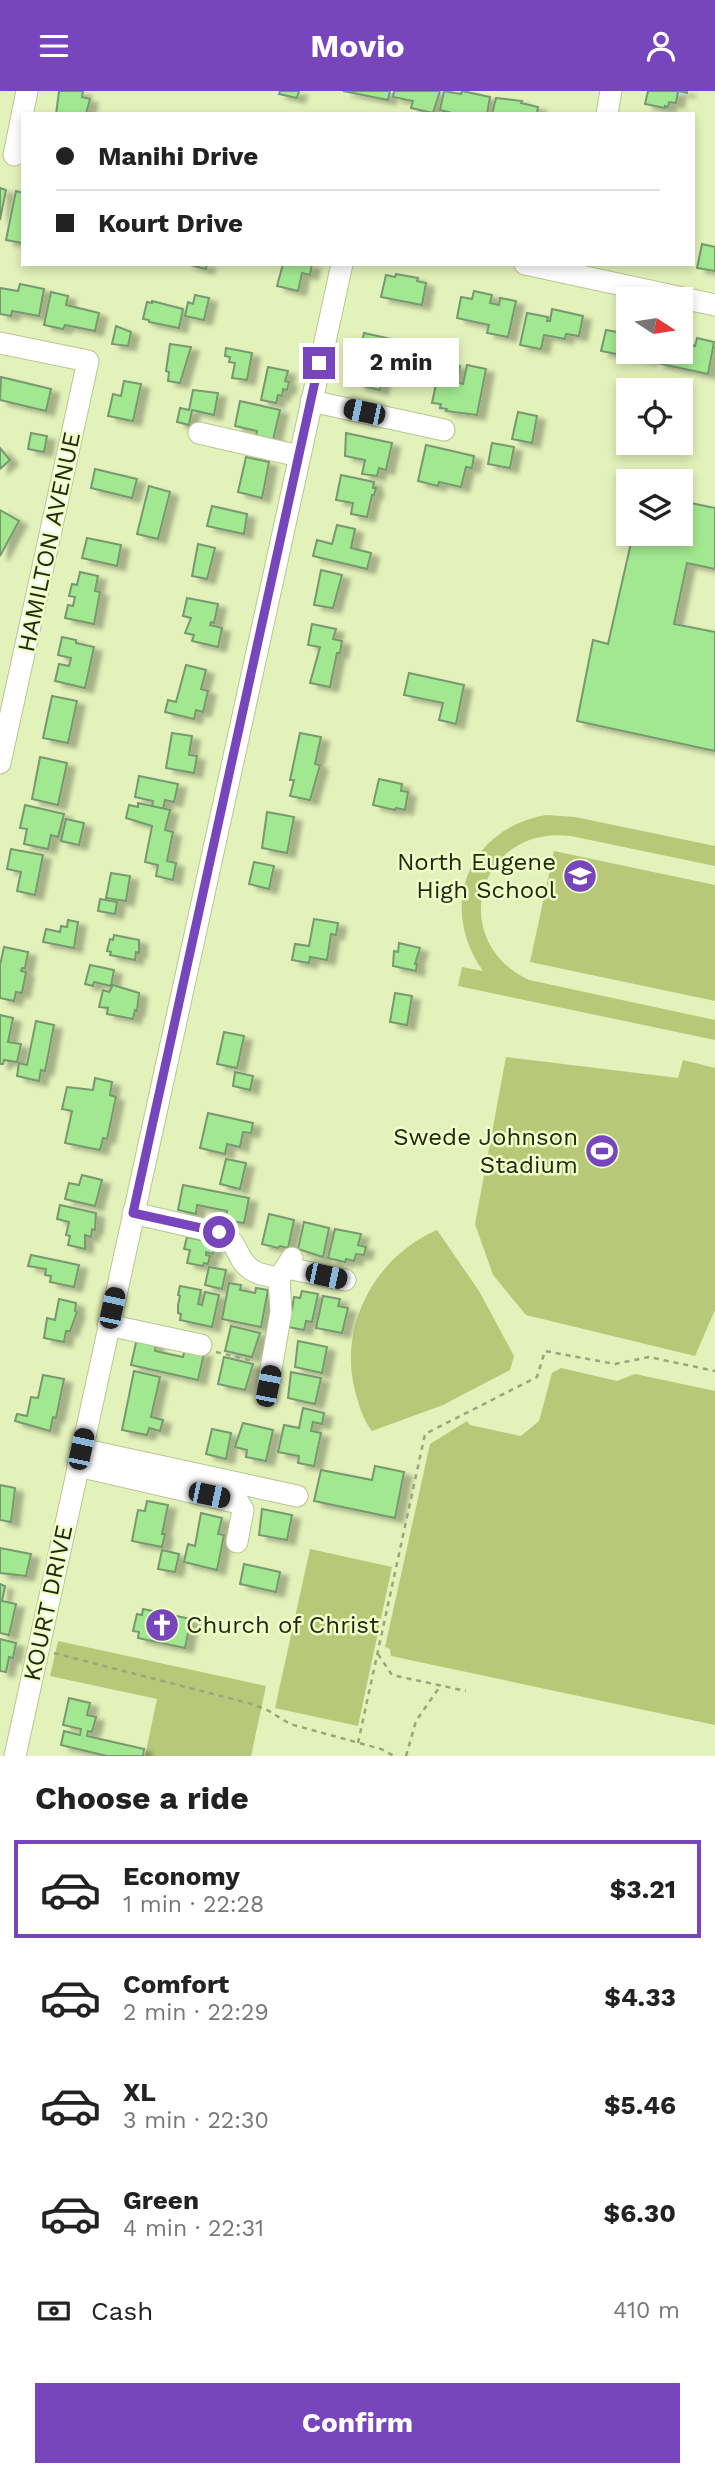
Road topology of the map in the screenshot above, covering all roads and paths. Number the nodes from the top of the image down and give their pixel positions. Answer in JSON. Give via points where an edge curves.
{"nodes":[{"id":1,"x":27,"y":91,"type":"edge"},
{"id":2,"x":610,"y":91,"type":"edge"},
{"id":3,"x":22,"y":112,"type":"edge"},
{"id":4,"x":607,"y":112,"type":"edge"},
{"id":5,"x":21,"y":117,"type":"edge"},
{"id":6,"x":12,"y":155,"type":"edge"},
{"id":7,"x":342,"y":266,"type":"edge"},
{"id":8,"x":545,"y":266,"type":"edge"},
{"id":9,"x":575,"y":269,"type":"edge"},
{"id":10,"x":715,"y":305,"type":"edge"},
{"id":11,"x":0,"y":343,"type":"edge"},
{"id":12,"x":311,"y":401,"type":"junction"},
{"id":13,"x":444,"y":430,"type":"dead end"},
{"id":14,"x":199,"y":433,"type":"dead end"},
{"id":15,"x":299,"y":456,"type":"junction"},
{"id":16,"x":3,"y":736,"type":"edge"},
{"id":17,"x":0,"y":763,"type":"edge"},
{"id":18,"x":133,"y":1213,"type":"junction"},
{"id":19,"x":286,"y":1268,"type":"junction"},
{"id":20,"x":345,"y":1280,"type":"dead end"},
{"id":21,"x":108,"y":1325,"type":"junction"},
{"id":22,"x":201,"y":1345,"type":"joint"},
{"id":23,"x":272,"y":1364,"type":"junction"},
{"id":24,"x":715,"y":1371,"type":"edge"},
{"id":25,"x":268,"y":1386,"type":"dead end"},
{"id":26,"x":79,"y":1458,"type":"junction"},
{"id":27,"x":297,"y":1496,"type":"dead end"},
{"id":28,"x":237,"y":1542,"type":"dead end"},
{"id":29,"x":38,"y":1649,"type":"junction"},
{"id":30,"x":378,"y":1654,"type":"junction"},
{"id":31,"x":441,"y":1685,"type":"junction"},
{"id":32,"x":466,"y":1691,"type":"dead end"},
{"id":33,"x":358,"y":1743,"type":"junction"},
{"id":34,"x":15,"y":1756,"type":"edge"},
{"id":35,"x":394,"y":1756,"type":"edge"},
{"id":36,"x":406,"y":1756,"type":"edge"}],
"edges":[{"from":1,"to":3,"type":"street"},
{"from":2,"to":4,"type":"street"},
{"from":5,"to":6,"type":"street"},
{"from":7,"to":12,"type":"street","name":"KOURT DRIVE"},
{"from":8,"to":9,"type":"street"},
{"from":9,"to":10,"type":"street"},
{"from":11,"to":16,"type":"street","name":"HAMILTON AVENUE","via":[[88,361]]},
{"from":12,"to":13,"type":"street"},
{"from":12,"to":15,"type":"street","name":"KOURT DRIVE"},
{"from":14,"to":15,"type":"street"},
{"from":15,"to":18,"type":"street","name":"KOURT DRIVE"},
{"from":16,"to":17,"type":"street","name":"HAMILTON AVENUE"},
{"from":18,"to":19,"type":"street","via":[[224,1234],[254,1272]]},
{"from":18,"to":21,"type":"street","name":"KOURT DRIVE"},
{"from":19,"to":20,"type":"street"},
{"from":19,"to":23,"type":"street"},
{"from":21,"to":22,"type":"street"},
{"from":21,"to":26,"type":"street","name":"KOURT DRIVE"},
{"from":22,"to":23,"type":"path"},
{"from":23,"to":25,"type":"street"},
{"from":24,"to":30,"type":"path","via":[[649,1357],[615,1364],[545,1351],[537,1377],[425,1434]]},
{"from":26,"to":27,"type":"street"},
{"from":26,"to":28,"type":"street","via":[[239,1503],[243,1510]]},
{"from":26,"to":29,"type":"street","name":"KOURT DRIVE"},
{"from":29,"to":33,"type":"path","via":[[252,1705],[290,1724]]},
{"from":29,"to":34,"type":"street","name":"KOURT DRIVE"},
{"from":30,"to":31,"type":"path","via":[[391,1675]]},
{"from":30,"to":33,"type":"path"},
{"from":31,"to":32,"type":"path"},
{"from":31,"to":36,"type":"path","via":[[416,1721]]},
{"from":33,"to":35,"type":"path"}]}
